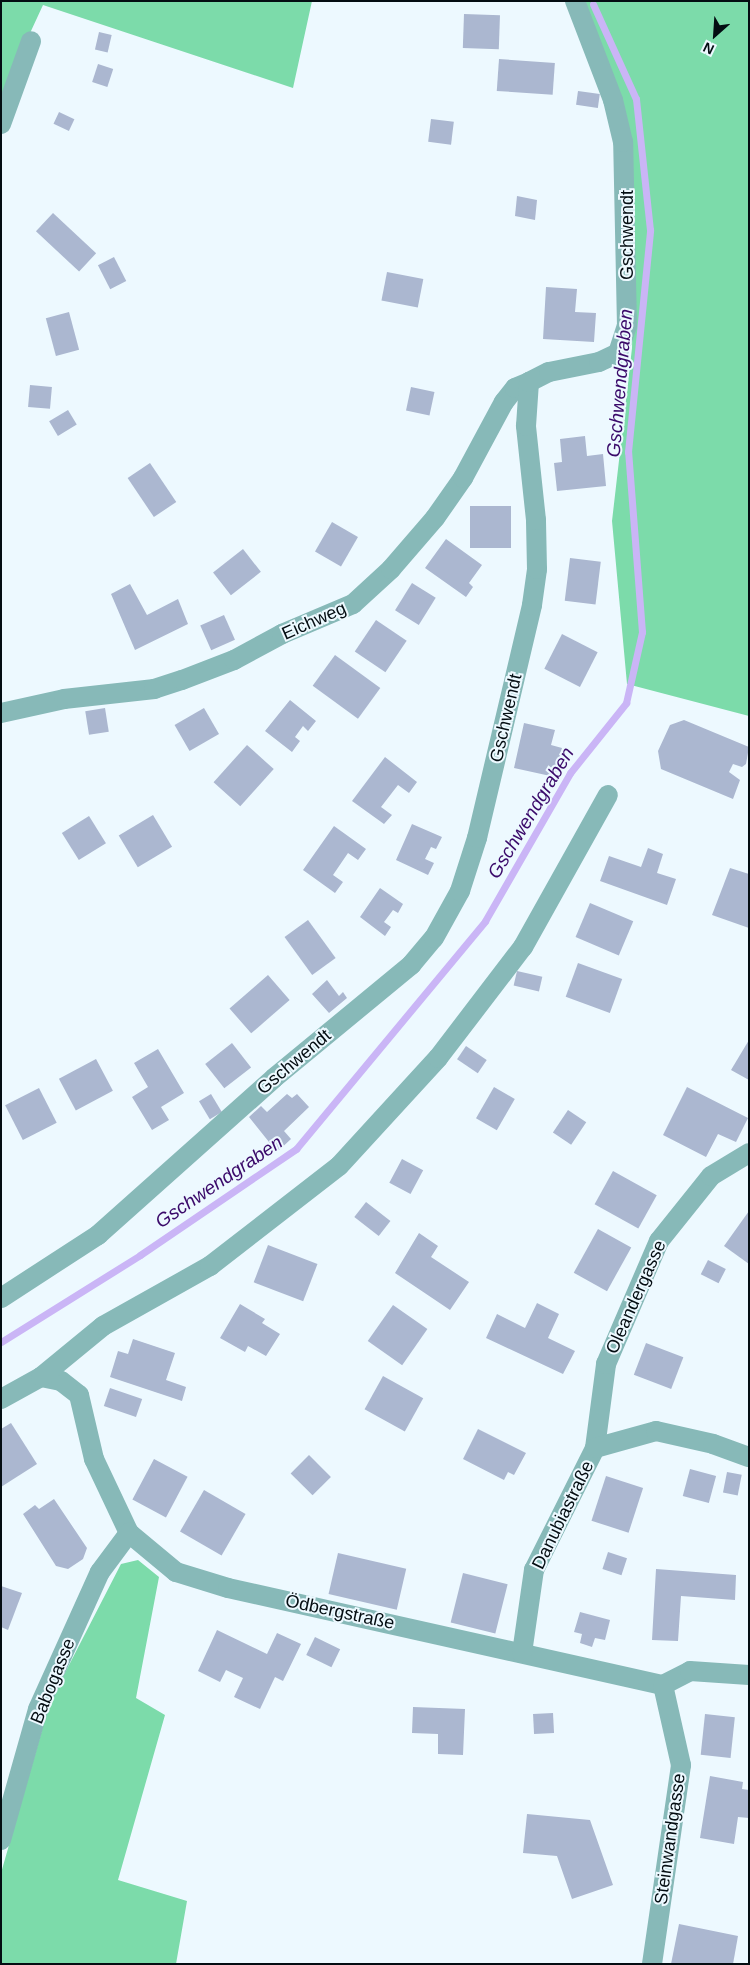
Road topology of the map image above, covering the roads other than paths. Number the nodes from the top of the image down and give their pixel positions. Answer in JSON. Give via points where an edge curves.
{"nodes":[{"id":1,"x":575,"y":1,"type":"edge"},
{"id":2,"x":31,"y":41,"type":"dead end"},
{"id":3,"x":1,"y":124,"type":"edge"},
{"id":4,"x":529,"y":382,"type":"junction"},
{"id":5,"x":1,"y":713,"type":"edge"},
{"id":6,"x":608,"y":795,"type":"dead end"},
{"id":7,"x":749,"y":1153,"type":"edge"},
{"id":8,"x":1,"y":1298,"type":"edge"},
{"id":9,"x":41,"y":1377,"type":"junction"},
{"id":10,"x":1,"y":1399,"type":"edge"},
{"id":11,"x":595,"y":1448,"type":"junction"},
{"id":12,"x":749,"y":1457,"type":"edge"},
{"id":13,"x":129,"y":1533,"type":"junction"},
{"id":14,"x":522,"y":1653,"type":"junction"},
{"id":15,"x":749,"y":1674,"type":"edge"},
{"id":16,"x":662,"y":1685,"type":"junction"},
{"id":17,"x":1,"y":1840,"type":"edge"},
{"id":18,"x":652,"y":1964,"type":"edge"}],
"edges":[{"from":1,"to":4,"type":"street","name":"Gschwendt","via":[[613,100],[623,142],[627,326],[618,353],[599,362],[549,372]]},
{"from":2,"to":3,"type":"street"},
{"from":4,"to":5,"type":"street","name":"Eichweg","via":[[515,388],[504,402],[463,478],[435,518],[391,569],[353,604],[282,634],[234,660],[154,689],[64,699]]},
{"from":4,"to":8,"type":"street","name":"Gschwendt","via":[[525,406],[536,520],[537,569],[532,605],[477,838],[448,915],[411,965],[274,1078],[98,1235]]},
{"from":6,"to":9,"type":"street","via":[[524,947],[438,1058],[338,1166],[210,1266],[103,1326]]},
{"from":7,"to":11,"type":"street","name":"Oleandergasse","via":[[711,1176],[659,1241],[606,1364]]},
{"from":9,"to":10,"type":"street"},
{"from":9,"to":13,"type":"street","name":"Ödbergstraße","via":[[61,1381],[79,1395],[94,1459]]},
{"from":11,"to":12,"type":"street","name":"Danubiastraße","via":[[656,1431],[713,1444]]},
{"from":11,"to":14,"type":"street","name":"Danubiastraße","via":[[534,1570]]},
{"from":13,"to":14,"type":"street","name":"Ödbergstraße","via":[[176,1572],[228,1588]]},
{"from":13,"to":17,"type":"street","name":"Babogasse","via":[[100,1572],[38,1709]]},
{"from":14,"to":16,"type":"street","name":"Ödbergstraße"},
{"from":15,"to":16,"type":"street","via":[[690,1671]]},
{"from":16,"to":18,"type":"street","name":"Steinwandgasse","via":[[680,1765]]}]}
